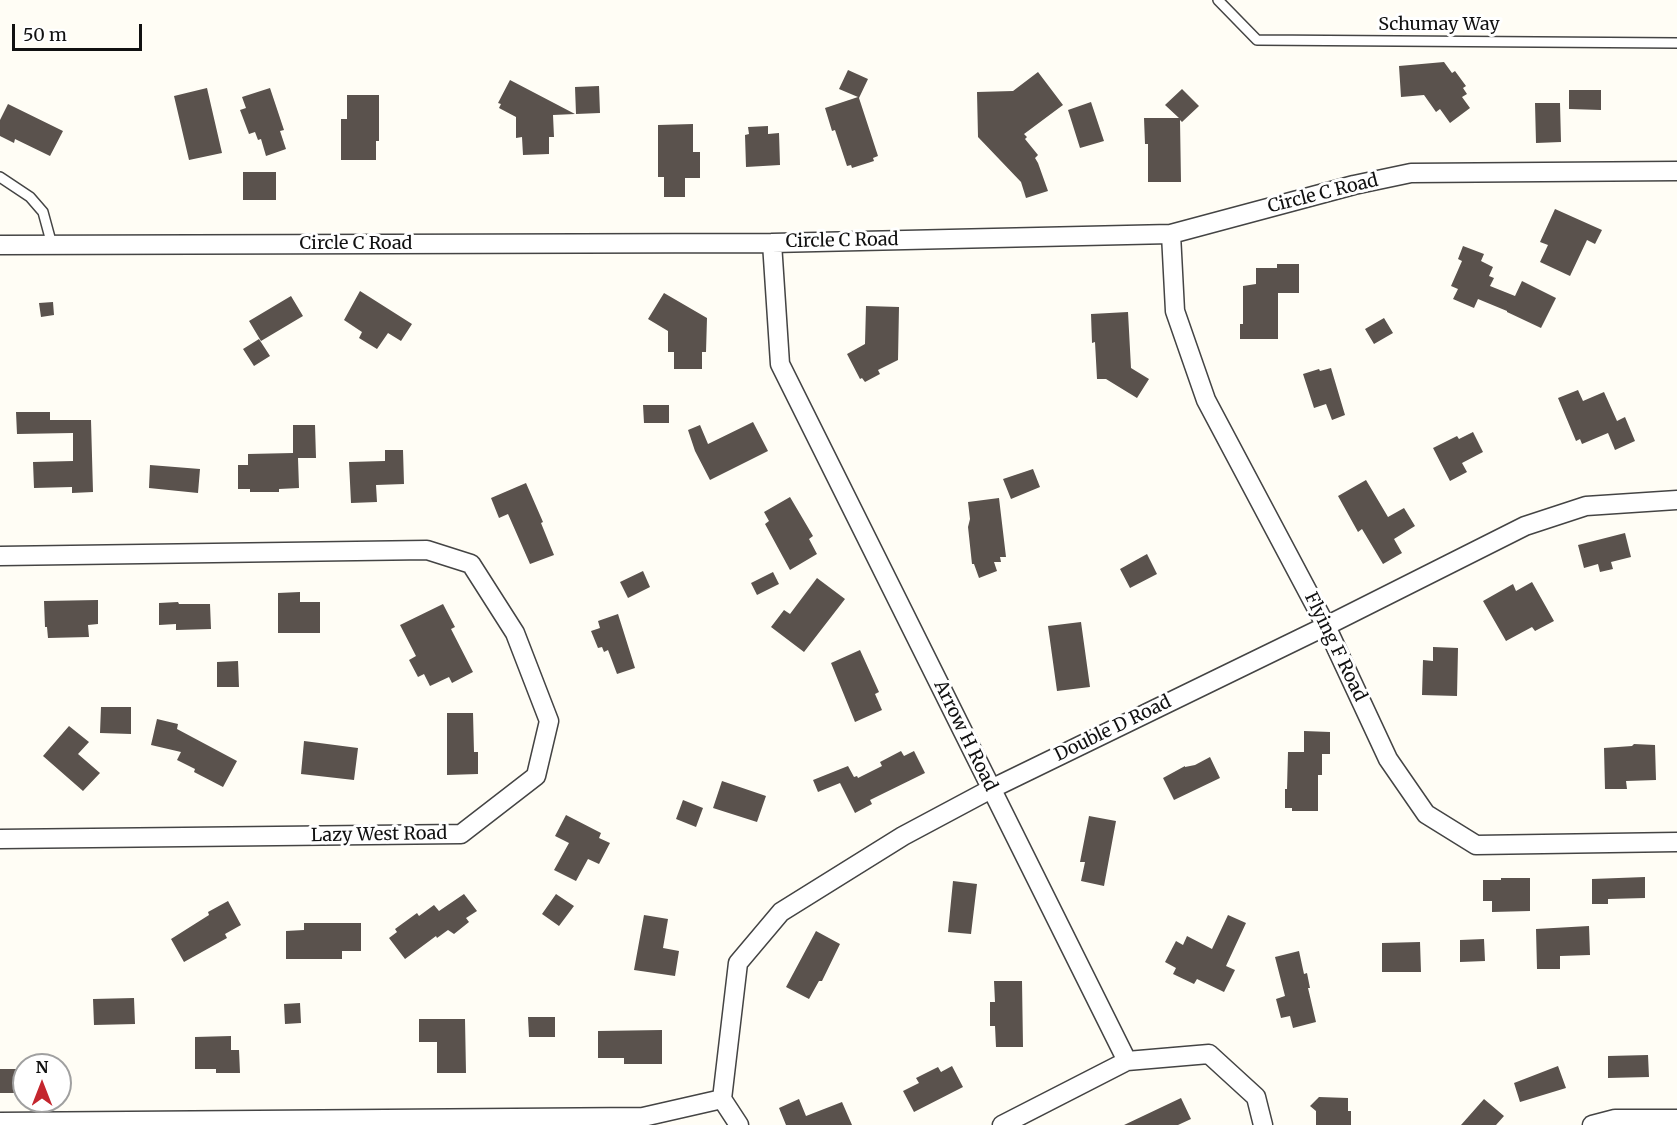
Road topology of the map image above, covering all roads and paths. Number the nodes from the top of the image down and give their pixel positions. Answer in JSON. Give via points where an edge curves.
{"nodes":[{"id":1,"x":1218,"y":0,"type":"edge"},
{"id":2,"x":1677,"y":43,"type":"edge"},
{"id":3,"x":1677,"y":171,"type":"edge"},
{"id":4,"x":0,"y":177,"type":"edge"},
{"id":5,"x":1171,"y":234,"type":"junction"},
{"id":6,"x":771,"y":243,"type":"junction"},
{"id":7,"x":0,"y":245,"type":"edge"},
{"id":8,"x":52,"y":245,"type":"junction"},
{"id":9,"x":1677,"y":500,"type":"edge"},
{"id":10,"x":0,"y":556,"type":"edge"},
{"id":11,"x":1326,"y":626,"type":"junction"},
{"id":12,"x":991,"y":789,"type":"junction"},
{"id":13,"x":0,"y":839,"type":"edge"},
{"id":14,"x":1677,"y":842,"type":"edge"},
{"id":15,"x":1127,"y":1060,"type":"junction"},
{"id":16,"x":722,"y":1099,"type":"junction"},
{"id":17,"x":1677,"y":1119,"type":"edge"},
{"id":18,"x":0,"y":1122,"type":"edge"},
{"id":19,"x":738,"y":1125,"type":"edge"},
{"id":20,"x":1002,"y":1125,"type":"edge"},
{"id":21,"x":1263,"y":1125,"type":"edge"},
{"id":22,"x":1593,"y":1125,"type":"edge"}],
"edges":[{"from":1,"to":2,"type":"lane","name":"Schumay Way","via":[[1257,40]]},
{"from":3,"to":5,"type":"street","name":"Circle C Road","via":[[1411,173]]},
{"from":4,"to":8,"type":"lane","via":[[30,197],[43,212]]},
{"from":5,"to":6,"type":"street","name":"Circle C Road"},
{"from":5,"to":11,"type":"street","name":"Flying F Road","via":[[1175,311],[1206,400]]},
{"from":6,"to":8,"type":"street","name":"Circle C Road"},
{"from":6,"to":12,"type":"street","name":"Arrow H Road","via":[[780,364]]},
{"from":7,"to":8,"type":"street","name":"Circle C Road"},
{"from":9,"to":11,"type":"street","name":"Double D Road","via":[[1586,506],[1525,526]]},
{"from":10,"to":13,"type":"street","name":"Lazy West Road","via":[[427,550],[471,564],[515,633],[549,721],[536,776],[461,834]]},
{"from":11,"to":12,"type":"street","name":"Double D Road"},
{"from":11,"to":14,"type":"street","name":"Flying F Road","via":[[1388,759],[1426,814],[1466,839],[1476,845]]},
{"from":12,"to":15,"type":"street","name":"Arrow H Road"},
{"from":12,"to":16,"type":"street","name":"Double D Road","via":[[903,836],[781,912],[738,963]]},
{"from":15,"to":20,"type":"street"},
{"from":15,"to":21,"type":"street","via":[[1209,1054],[1256,1097]]},
{"from":16,"to":18,"type":"street","via":[[643,1117]]},
{"from":16,"to":19,"type":"street"},
{"from":17,"to":22,"type":"street","via":[[1615,1119]]}]}
